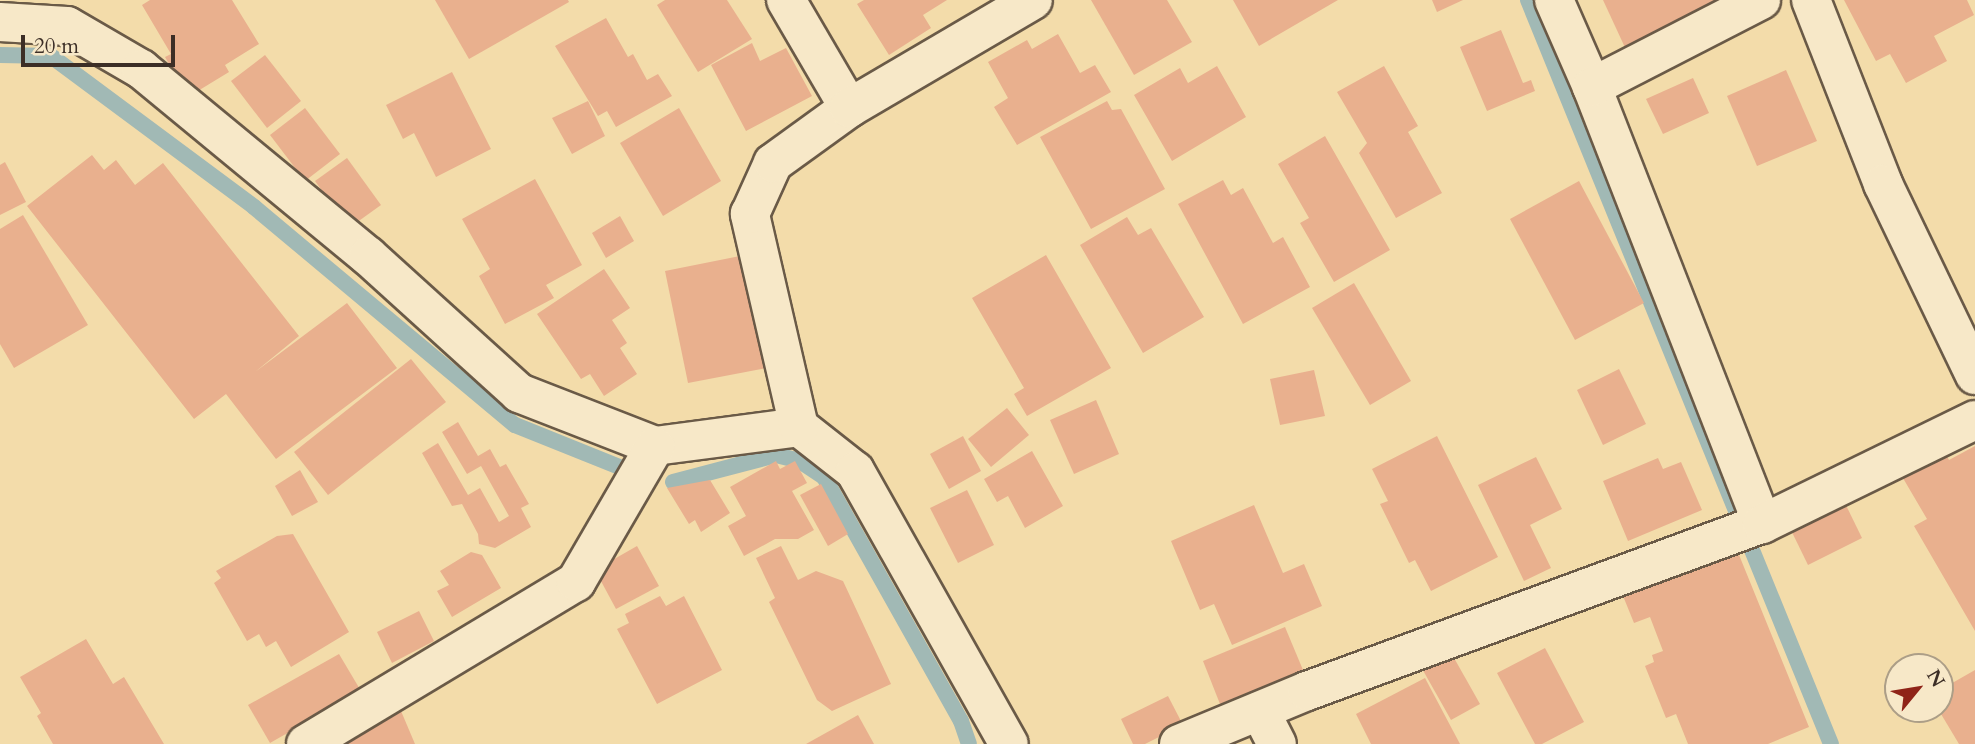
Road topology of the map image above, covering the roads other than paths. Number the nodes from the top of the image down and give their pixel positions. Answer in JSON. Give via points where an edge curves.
{"nodes":[{"id":1,"x":786,"y":0,"type":"edge"},
{"id":2,"x":1033,"y":0,"type":"edge"},
{"id":3,"x":1554,"y":0,"type":"edge"},
{"id":4,"x":1761,"y":0,"type":"edge"},
{"id":5,"x":1811,"y":0,"type":"edge"},
{"id":6,"x":0,"y":22,"type":"edge"},
{"id":7,"x":1592,"y":87,"type":"junction"},
{"id":8,"x":849,"y":108,"type":"junction"},
{"id":9,"x":1975,"y":374,"type":"edge"},
{"id":10,"x":1975,"y":420,"type":"edge"},
{"id":11,"x":799,"y":427,"type":"junction"},
{"id":12,"x":655,"y":446,"type":"junction"},
{"id":13,"x":1762,"y":524,"type":"junction"},
{"id":14,"x":1269,"y":727,"type":"edge"},
{"id":15,"x":306,"y":744,"type":"edge"},
{"id":16,"x":1009,"y":744,"type":"edge"},
{"id":17,"x":1180,"y":744,"type":"edge"}],
"edges":[{"from":1,"to":8,"type":"street"},
{"from":2,"to":8,"type":"street"},
{"from":3,"to":7,"type":"street"},
{"from":4,"to":7,"type":"street"},
{"from":5,"to":9,"type":"street","via":[[1883,184]]},
{"from":6,"to":12,"type":"street","via":[[67,26],[141,69],[368,256],[519,393]]},
{"from":7,"to":13,"type":"street"},
{"from":8,"to":11,"type":"street","via":[[773,163],[750,214]]},
{"from":10,"to":13,"type":"street"},
{"from":11,"to":12,"type":"street"},
{"from":11,"to":16,"type":"street","via":[[855,471]]},
{"from":12,"to":15,"type":"street","via":[[576,582]]},
{"from":13,"to":14,"type":"street"},
{"from":14,"to":17,"type":"street"}]}
